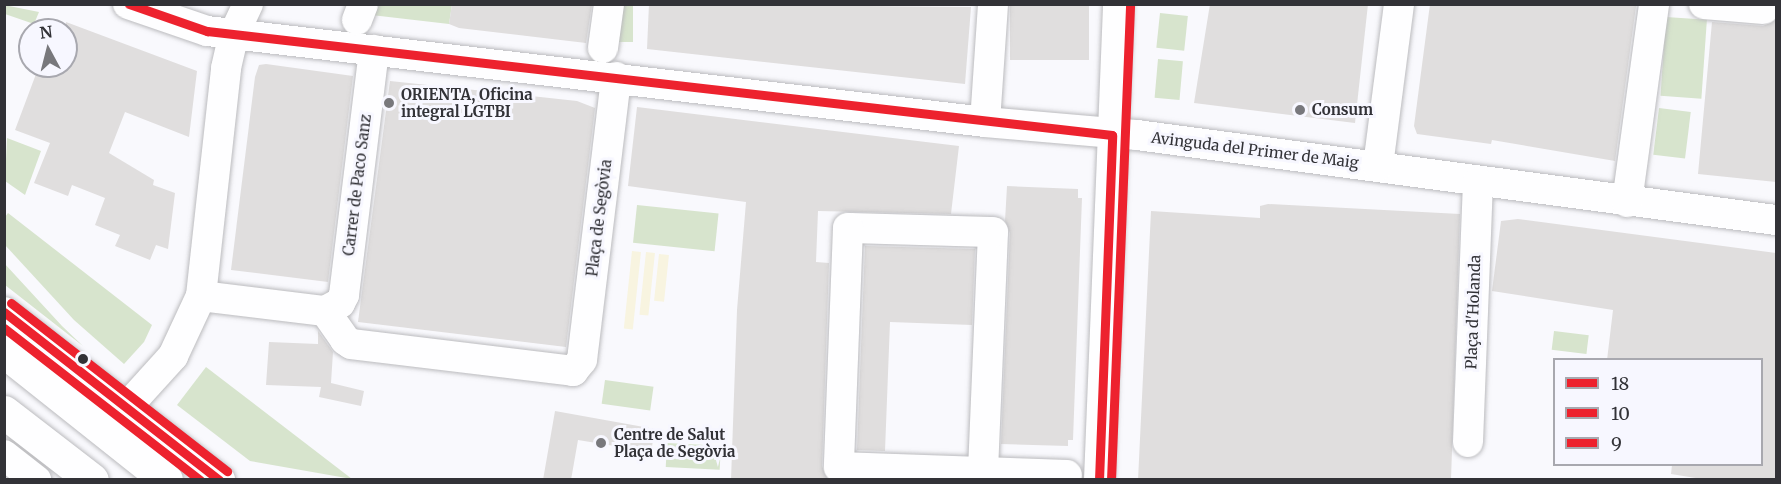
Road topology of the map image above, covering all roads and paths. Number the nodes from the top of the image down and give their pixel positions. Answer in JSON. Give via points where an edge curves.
{"nodes":[{"id":1,"x":128,"y":4,"type":"edge"},
{"id":2,"x":248,"y":4,"type":"edge"},
{"id":3,"x":609,"y":4,"type":"edge"},
{"id":4,"x":1118,"y":4,"type":"edge"},
{"id":5,"x":1399,"y":4,"type":"edge"},
{"id":6,"x":1654,"y":4,"type":"edge"},
{"id":7,"x":1704,"y":4,"type":"edge"},
{"id":8,"x":987,"y":5,"type":"edge"},
{"id":9,"x":1764,"y":9,"type":"dead end"},
{"id":10,"x":234,"y":34,"type":"junction"},
{"id":11,"x":603,"y":48,"type":"dead end"},
{"id":12,"x":374,"y":50,"type":"junction"},
{"id":13,"x":616,"y":76,"type":"junction"},
{"id":14,"x":985,"y":122,"type":"junction"},
{"id":15,"x":1112,"y":135,"type":"junction"},
{"id":16,"x":1378,"y":166,"type":"junction"},
{"id":17,"x":1478,"y":182,"type":"junction"},
{"id":18,"x":1627,"y":202,"type":"junction"},
{"id":19,"x":1776,"y":220,"type":"edge"},
{"id":20,"x":201,"y":296,"type":"junction"},
{"id":21,"x":325,"y":311,"type":"junction"},
{"id":22,"x":4,"y":312,"type":"edge"},
{"id":23,"x":4,"y":351,"type":"edge"},
{"id":24,"x":4,"y":412,"type":"edge"},
{"id":25,"x":117,"y":419,"type":"junction"},
{"id":26,"x":1468,"y":442,"type":"dead end"},
{"id":27,"x":4,"y":455,"type":"edge"},
{"id":28,"x":983,"y":471,"type":"junction"},
{"id":29,"x":1067,"y":475,"type":"dead end"},
{"id":30,"x":36,"y":480,"type":"edge"},
{"id":31,"x":92,"y":480,"type":"edge"},
{"id":32,"x":166,"y":480,"type":"edge"},
{"id":33,"x":220,"y":480,"type":"edge"},
{"id":34,"x":1099,"y":480,"type":"edge"}],
"edges":[{"from":1,"to":10,"type":"street","name":"Avinguda del Primer de Maig","via":[[190,28]]},
{"from":2,"to":10,"type":"street"},
{"from":3,"to":11,"type":"street"},
{"from":4,"to":15,"type":"street"},
{"from":5,"to":16,"type":"street"},
{"from":6,"to":18,"type":"street"},
{"from":7,"to":9,"type":"street"},
{"from":8,"to":14,"type":"street"},
{"from":10,"to":12,"type":"street","name":"Avinguda del Primer de Maig"},
{"from":10,"to":20,"type":"street","via":[[226,68]]},
{"from":12,"to":13,"type":"street","name":"Avinguda del Primer de Maig"},
{"from":12,"to":21,"type":"street","name":"Carrer de Paco Sanz","via":[[344,295],[340,303]]},
{"from":13,"to":14,"type":"street","name":"Avinguda del Primer de Maig"},
{"from":13,"to":21,"type":"street","name":"Plaça de Segòvia","via":[[582,360],[573,371],[351,344]]},
{"from":14,"to":15,"type":"street","name":"Avinguda del Primer de Maig"},
{"from":15,"to":16,"type":"street","name":"Avinguda del Primer de Maig"},
{"from":15,"to":34,"type":"street"},
{"from":16,"to":17,"type":"street","name":"Avinguda del Primer de Maig"},
{"from":17,"to":18,"type":"street","name":"Avinguda del Primer de Maig"},
{"from":17,"to":26,"type":"street","name":"Plaça d'Holanda"},
{"from":18,"to":19,"type":"street","name":"Avinguda del Primer de Maig"},
{"from":20,"to":21,"type":"street"},
{"from":20,"to":25,"type":"street","via":[[173,357]]},
{"from":22,"to":25,"type":"street"},
{"from":23,"to":25,"type":"main road"},
{"from":24,"to":31,"type":"main road"},
{"from":25,"to":32,"type":"main road"},
{"from":25,"to":33,"type":"street"},
{"from":27,"to":30,"type":"street"},
{"from":28,"to":28,"type":"street","via":[[993,232],[848,228],[839,467]]},
{"from":28,"to":29,"type":"street"}]}
